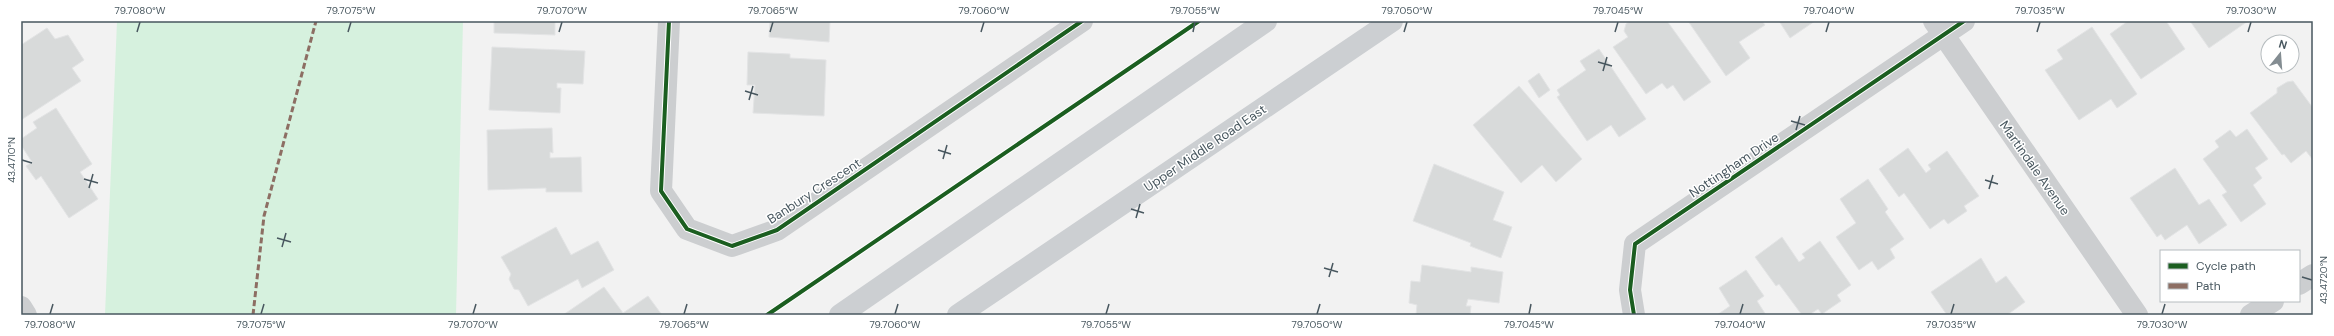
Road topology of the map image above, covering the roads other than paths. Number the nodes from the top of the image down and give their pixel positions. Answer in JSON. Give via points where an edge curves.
{"nodes":[{"id":1,"x":669,"y":21,"type":"edge"},
{"id":2,"x":1082,"y":21,"type":"edge"},
{"id":3,"x":1266,"y":21,"type":"edge"},
{"id":4,"x":1392,"y":21,"type":"edge"},
{"id":5,"x":1964,"y":21,"type":"edge"},
{"id":6,"x":1938,"y":28,"type":"edge"},
{"id":7,"x":2313,"y":275,"type":"edge"},
{"id":8,"x":2300,"y":283,"type":"edge"},
{"id":9,"x":2272,"y":302,"type":"edge"},
{"id":10,"x":21,"y":307,"type":"edge"},
{"id":11,"x":26,"y":315,"type":"edge"},
{"id":12,"x":840,"y":315,"type":"edge"},
{"id":13,"x":958,"y":315,"type":"edge"},
{"id":14,"x":1634,"y":315,"type":"edge"},
{"id":15,"x":2137,"y":315,"type":"edge"},
{"id":16,"x":2252,"y":315,"type":"edge"}],
"edges":[{"from":1,"to":2,"type":"street","name":"Banbury Crescent","via":[[661,191],[687,229],[732,246],[777,230]]},
{"from":3,"to":12,"type":"main road"},
{"from":4,"to":13,"type":"main road","name":"Upper Middle Road East"},
{"from":5,"to":6,"type":"street","name":"Nottingham Drive"},
{"from":6,"to":14,"type":"street","name":"Nottingham Drive","via":[[1635,244],[1630,290]]},
{"from":6,"to":15,"type":"street","name":"Martindale Avenue"},
{"from":7,"to":8,"type":"street"},
{"from":9,"to":16,"type":"street"},
{"from":10,"to":11,"type":"street"}]}
